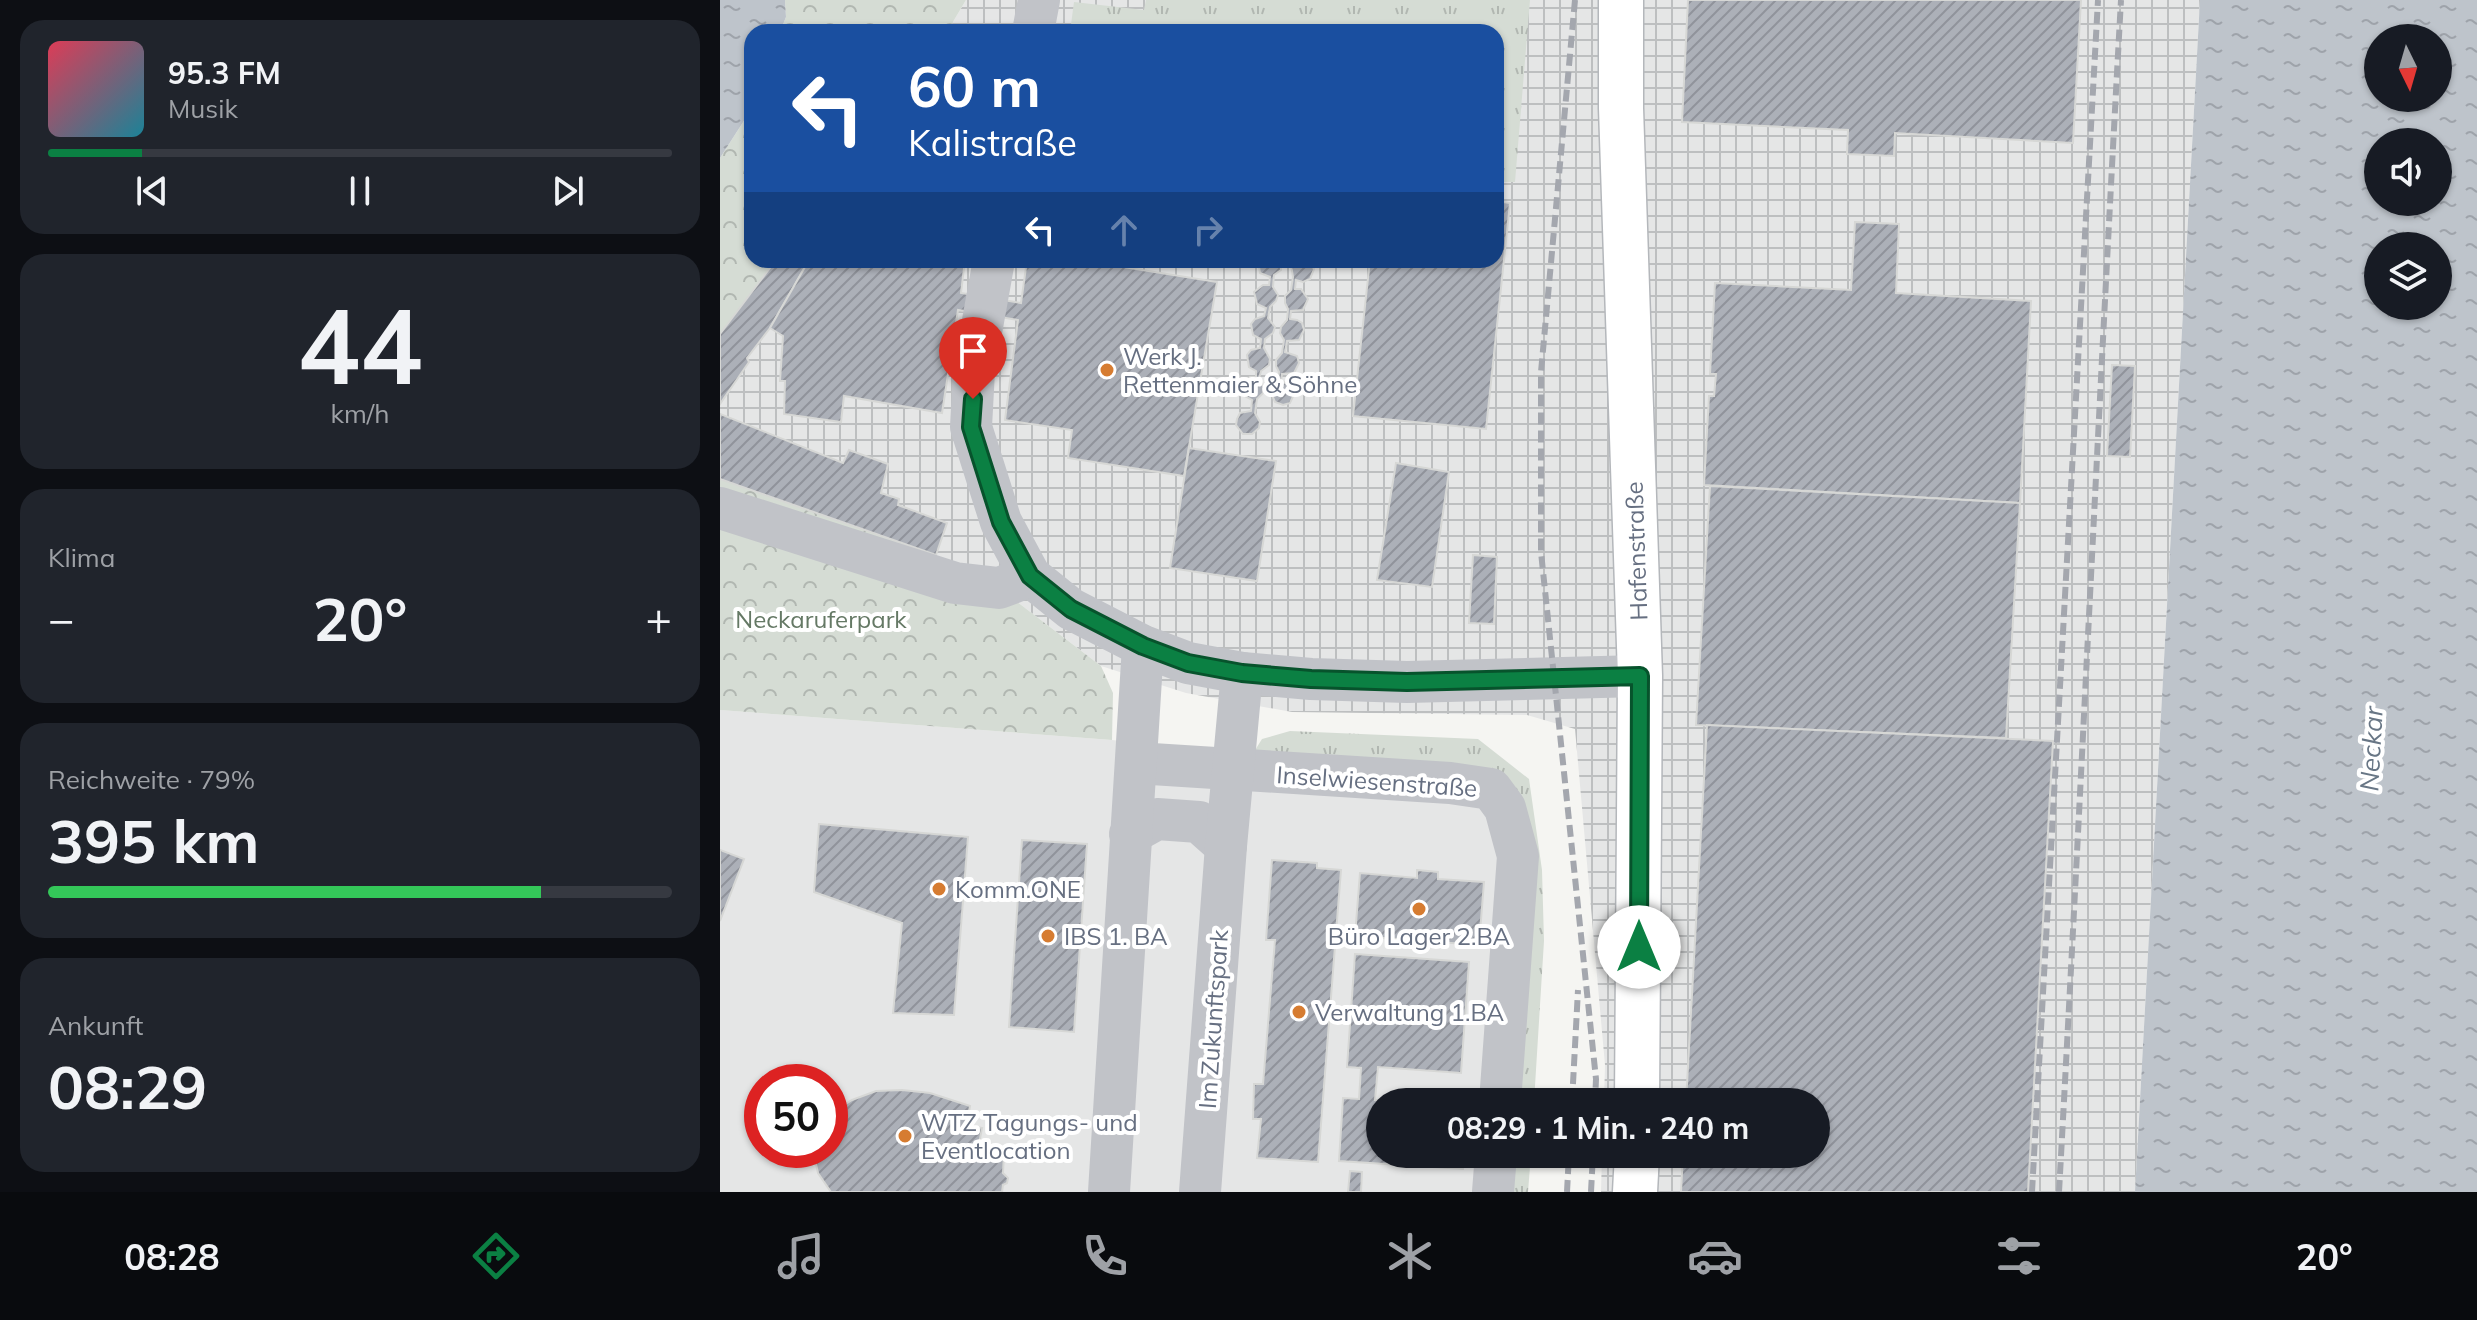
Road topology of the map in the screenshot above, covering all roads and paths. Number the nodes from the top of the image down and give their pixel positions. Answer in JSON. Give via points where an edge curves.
{"nodes":[{"id":1,"x":1039,"y":0,"type":"edge"},
{"id":2,"x":1621,"y":0,"type":"edge"},
{"id":3,"x":1034,"y":24,"type":"edge"},
{"id":4,"x":993,"y":268,"type":"edge"},
{"id":5,"x":720,"y":508,"type":"edge"},
{"id":6,"x":1030,"y":576,"type":"junction"},
{"id":7,"x":1143,"y":646,"type":"junction"},
{"id":8,"x":1242,"y":673,"type":"junction"},
{"id":9,"x":1640,"y":676,"type":"junction"},
{"id":10,"x":1136,"y":763,"type":"junction"},
{"id":11,"x":1233,"y":770,"type":"junction"},
{"id":12,"x":1130,"y":834,"type":"junction"},
{"id":13,"x":1226,"y":846,"type":"junction"},
{"id":14,"x":1501,"y":1088,"type":"edge"},
{"id":15,"x":1637,"y":1088,"type":"edge"},
{"id":16,"x":1495,"y":1168,"type":"edge"},
{"id":17,"x":1636,"y":1168,"type":"edge"},
{"id":18,"x":1109,"y":1192,"type":"edge"},
{"id":19,"x":1200,"y":1192,"type":"edge"},
{"id":20,"x":1493,"y":1192,"type":"edge"},
{"id":21,"x":1635,"y":1192,"type":"edge"}],
"edges":[{"from":1,"to":3,"type":"street"},
{"from":2,"to":9,"type":"main road","name":"Hafenstraße"},
{"from":4,"to":6,"type":"street","via":[[974,371],[971,427],[1001,522]]},
{"from":5,"to":6,"type":"street","via":[[955,583],[999,588]]},
{"from":6,"to":7,"type":"street","via":[[1071,609]]},
{"from":7,"to":8,"type":"street","via":[[1188,663]]},
{"from":7,"to":10,"type":"street"},
{"from":8,"to":9,"type":"street","via":[[1407,682]]},
{"from":8,"to":11,"type":"street","name":"Im Zukunftspark"},
{"from":9,"to":15,"type":"main road","name":"Hafenstraße"},
{"from":10,"to":11,"type":"street","name":"Inselwiesenstraße"},
{"from":10,"to":12,"type":"street"},
{"from":11,"to":13,"type":"street","name":"Im Zukunftspark"},
{"from":11,"to":14,"type":"street","name":"Inselwiesenstraße","via":[[1491,789],[1505,808],[1518,856]]},
{"from":12,"to":13,"type":"street","via":[[1157,819],[1199,822]]},
{"from":12,"to":18,"type":"street"},
{"from":13,"to":19,"type":"street","name":"Im Zukunftspark"},
{"from":16,"to":20,"type":"street"},
{"from":17,"to":21,"type":"main road"}]}
